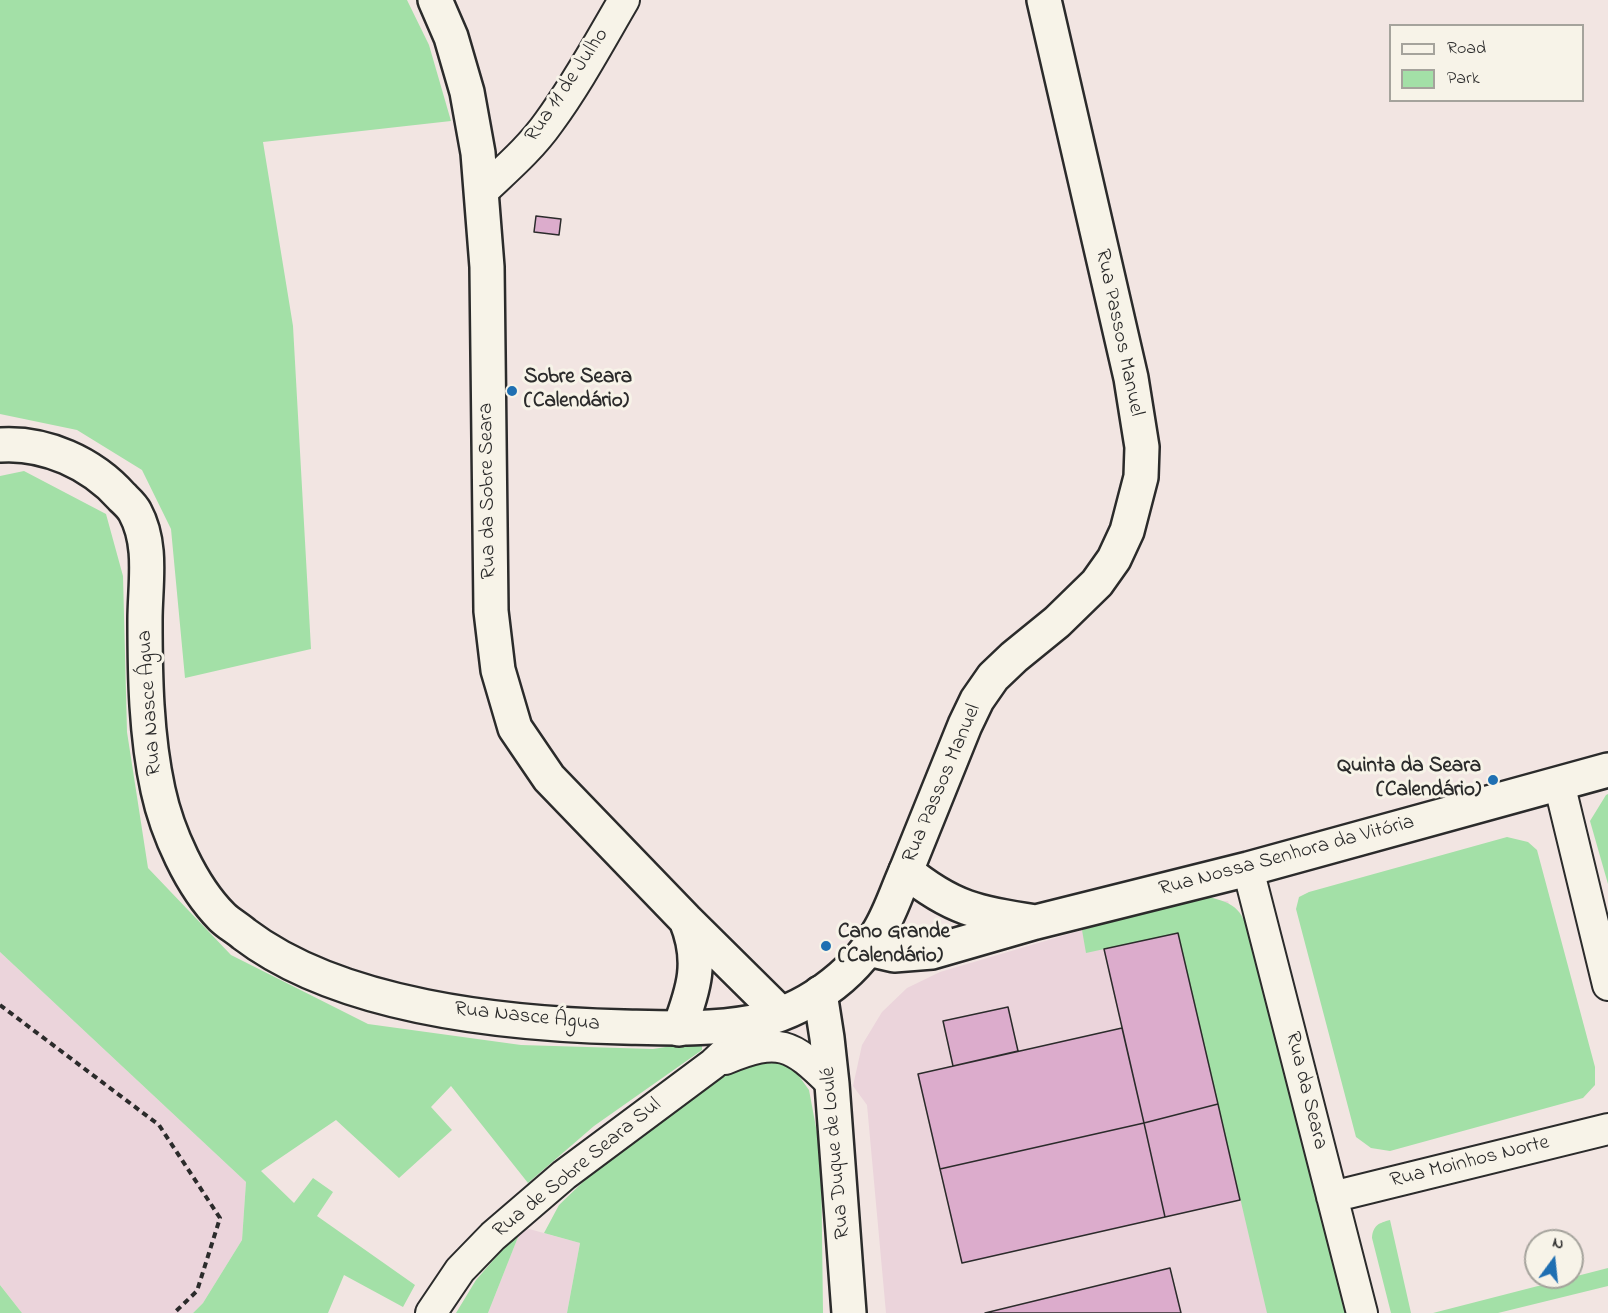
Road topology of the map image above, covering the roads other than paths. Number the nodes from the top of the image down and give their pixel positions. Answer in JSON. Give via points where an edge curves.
{"nodes":[{"id":1,"x":435,"y":0,"type":"edge"},
{"id":2,"x":624,"y":0,"type":"edge"},
{"id":3,"x":1044,"y":0,"type":"edge"},
{"id":4,"x":482,"y":192,"type":"junction"},
{"id":5,"x":0,"y":446,"type":"edge"},
{"id":6,"x":1608,"y":770,"type":"edge"},
{"id":7,"x":1559,"y":783,"type":"junction"},
{"id":8,"x":1248,"y":869,"type":"junction"},
{"id":9,"x":906,"y":871,"type":"junction"},
{"id":10,"x":686,"y":920,"type":"junction"},
{"id":11,"x":1036,"y":922,"type":"junction"},
{"id":12,"x":868,"y":949,"type":"junction"},
{"id":13,"x":1608,"y":985,"type":"edge"},
{"id":14,"x":820,"y":993,"type":"junction"},
{"id":15,"x":770,"y":1017,"type":"junction"},
{"id":16,"x":679,"y":1029,"type":"junction"},
{"id":17,"x":713,"y":1064,"type":"junction"},
{"id":18,"x":832,"y":1084,"type":"junction"},
{"id":19,"x":1608,"y":1129,"type":"edge"},
{"id":20,"x":1332,"y":1197,"type":"junction"},
{"id":21,"x":431,"y":1313,"type":"edge"},
{"id":22,"x":849,"y":1313,"type":"edge"},
{"id":23,"x":1362,"y":1313,"type":"edge"}],
"edges":[{"from":1,"to":4,"type":"street","name":"Rua da Sobre Seara","via":[[467,92]]},
{"from":2,"to":4,"type":"street","name":"Rua 11 de Julho","via":[[548,123]]},
{"from":3,"to":9,"type":"street","name":"Rua Passos Manuel","via":[[1131,378],[1142,447],[1141,477],[1127,531],[1097,583],[993,677],[977,700]]},
{"from":4,"to":10,"type":"street","name":"Rua da Sobre Seara","via":[[487,267],[491,612],[506,700],[515,728],[549,778]]},
{"from":5,"to":16,"type":"street","name":"Rua Nasce Água","via":[[43,449],[76,460],[111,484],[135,511],[145,542],[149,728],[158,792],[178,851],[199,889],[223,918],[285,960],[322,977],[399,1001],[476,1015],[581,1026]]},
{"from":6,"to":7,"type":"street","name":"Rua Nossa Senhora da Vitória"},
{"from":7,"to":8,"type":"street","name":"Rua Nossa Senhora da Vitória"},
{"from":7,"to":13,"type":"street"},
{"from":8,"to":11,"type":"street","name":"Rua Nossa Senhora da Vitória"},
{"from":8,"to":20,"type":"street","name":"Rua da Seara"},
{"from":9,"to":11,"type":"street","name":"Rua Nossa Senhora da Vitória","via":[[960,906]]},
{"from":9,"to":12,"type":"street","name":"Rua Passos Manuel"},
{"from":10,"to":15,"type":"street","name":"Rua da Sobre Seara"},
{"from":10,"to":16,"type":"street","name":"Rua da Sobre Seara","via":[[697,968]]},
{"from":11,"to":12,"type":"street","name":"Rua Nossa Senhora da Vitória","via":[[932,952],[894,955]]},
{"from":12,"to":14,"type":"street","name":"Rua Passos Manuel","via":[[838,981]]},
{"from":14,"to":15,"type":"street","name":"Rua Passos Manuel"},
{"from":14,"to":18,"type":"street","name":"Rua Duque de Loulé"},
{"from":15,"to":16,"type":"street","name":"Rua Passos Manuel","via":[[711,1028]]},
{"from":15,"to":17,"type":"street","name":"Rua de Sobre Seara Sul"},
{"from":17,"to":18,"type":"street","name":"Rua de Sobre Seara Sul","via":[[755,1048],[779,1047],[808,1059]]},
{"from":17,"to":21,"type":"street","name":"Rua de Sobre Seara Sul","via":[[564,1175],[493,1236],[460,1270]]},
{"from":18,"to":22,"type":"street","name":"Rua Duque de Loulé"},
{"from":19,"to":20,"type":"street","name":"Rua Moinhos Norte"},
{"from":20,"to":23,"type":"street","name":"Rua da Seara"}]}
